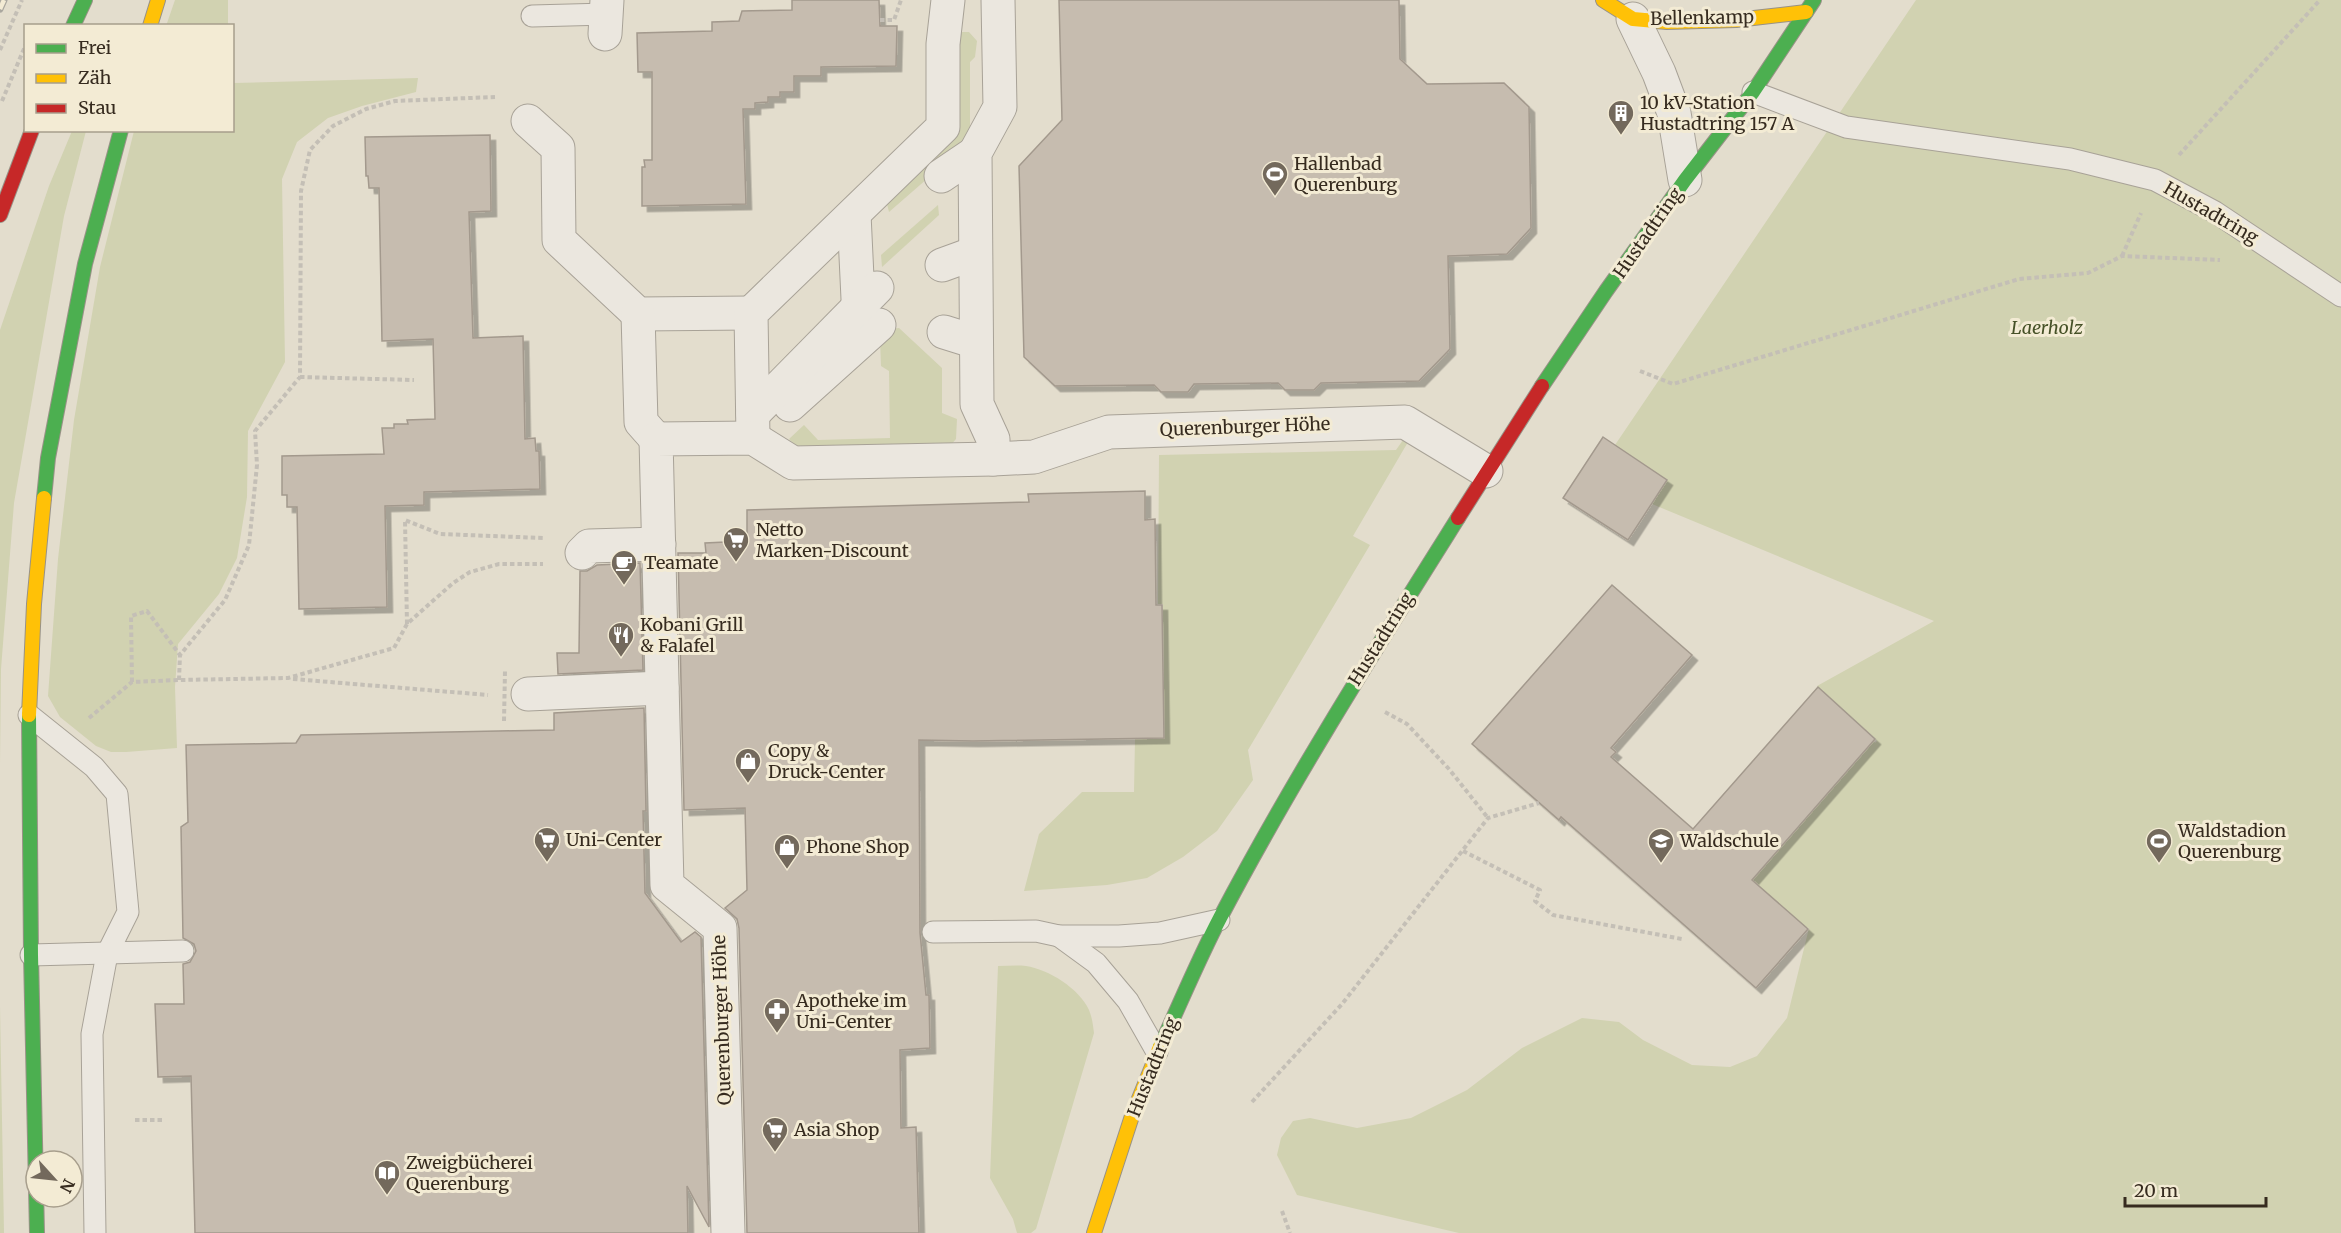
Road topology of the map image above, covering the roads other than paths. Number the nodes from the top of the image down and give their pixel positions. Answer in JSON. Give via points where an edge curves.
{"nodes":[{"id":1,"x":85,"y":0,"type":"edge"},
{"id":2,"x":159,"y":0,"type":"edge"},
{"id":3,"x":948,"y":0,"type":"edge"},
{"id":4,"x":998,"y":0,"type":"edge"},
{"id":5,"x":1603,"y":0,"type":"edge"},
{"id":6,"x":1810,"y":6,"type":"edge"},
{"id":7,"x":531,"y":16,"type":"dead end"},
{"id":8,"x":606,"y":16,"type":"edge"},
{"id":9,"x":1634,"y":19,"type":"junction"},
{"id":10,"x":74,"y":24,"type":"edge"},
{"id":11,"x":151,"y":24,"type":"edge"},
{"id":12,"x":1753,"y":92,"type":"junction"},
{"id":13,"x":528,"y":121,"type":"road end"},
{"id":14,"x":32,"y":132,"type":"edge"},
{"id":15,"x":120,"y":132,"type":"edge"},
{"id":16,"x":975,"y":153,"type":"junction"},
{"id":17,"x":941,"y":176,"type":"dead end"},
{"id":18,"x":1685,"y":180,"type":"junction"},
{"id":19,"x":854,"y":214,"type":"junction"},
{"id":20,"x":0,"y":215,"type":"edge"},
{"id":21,"x":975,"y":252,"type":"junction"},
{"id":22,"x":942,"y":265,"type":"dead end"},
{"id":23,"x":2341,"y":296,"type":"edge"},
{"id":24,"x":751,"y":313,"type":"junction"},
{"id":25,"x":638,"y":314,"type":"junction"},
{"id":26,"x":944,"y":332,"type":"dead end"},
{"id":27,"x":976,"y":342,"type":"junction"},
{"id":28,"x":753,"y":426,"type":"junction"},
{"id":29,"x":656,"y":439,"type":"junction"},
{"id":30,"x":993,"y":459,"type":"junction"},
{"id":31,"x":1486,"y":471,"type":"junction"},
{"id":32,"x":659,"y":544,"type":"junction"},
{"id":33,"x":582,"y":553,"type":"road end"},
{"id":34,"x":662,"y":688,"type":"junction"},
{"id":35,"x":518,"y":695,"type":"road end"},
{"id":36,"x":29,"y":715,"type":"junction"},
{"id":37,"x":1220,"y":920,"type":"junction"},
{"id":38,"x":933,"y":932,"type":"dead end"},
{"id":39,"x":1059,"y":936,"type":"junction"},
{"id":40,"x":183,"y":951,"type":"dead end"},
{"id":41,"x":107,"y":954,"type":"junction"},
{"id":42,"x":31,"y":955,"type":"junction"},
{"id":43,"x":1157,"y":1052,"type":"junction"},
{"id":44,"x":37,"y":1233,"type":"edge"},
{"id":45,"x":95,"y":1233,"type":"edge"},
{"id":46,"x":728,"y":1233,"type":"edge"},
{"id":47,"x":1094,"y":1233,"type":"edge"}],
"edges":[{"from":1,"to":10,"type":"main road"},
{"from":2,"to":11,"type":"main road"},
{"from":3,"to":19,"type":"street","via":[[943,44],[944,127]]},
{"from":4,"to":16,"type":"street","via":[[1000,107]]},
{"from":5,"to":9,"type":"main road","name":"Bellenkamp"},
{"from":6,"to":9,"type":"main road","name":"Bellenkamp","via":[[1691,22]]},
{"from":6,"to":12,"type":"main road","name":"Hustadtring"},
{"from":7,"to":8,"type":"lane"},
{"from":9,"to":18,"type":"street","name":"Bellenkamp","via":[[1674,113]]},
{"from":12,"to":18,"type":"main road","name":"Hustadtring"},
{"from":12,"to":23,"type":"lane","name":"Hustadtring","via":[[1846,127],[2070,159],[2155,180],[2215,212]]},
{"from":13,"to":25,"type":"street","via":[[558,148],[559,240]]},
{"from":14,"to":20,"type":"main road"},
{"from":15,"to":36,"type":"main road","via":[[85,264],[48,458],[34,604]]},
{"from":16,"to":17,"type":"street"},
{"from":16,"to":21,"type":"street"},
{"from":18,"to":31,"type":"main road","name":"Hustadtring"},
{"from":19,"to":24,"type":"street"},
{"from":19,"to":28,"type":"street","via":[[866,247],[868,316]]},
{"from":21,"to":22,"type":"street"},
{"from":21,"to":27,"type":"street"},
{"from":24,"to":25,"type":"street"},
{"from":24,"to":28,"type":"street"},
{"from":25,"to":29,"type":"street","via":[[641,422]]},
{"from":26,"to":27,"type":"street"},
{"from":27,"to":30,"type":"street","via":[[977,404],[993,439]]},
{"from":28,"to":29,"type":"street"},
{"from":28,"to":30,"type":"street","name":"Querenburger Höhe","via":[[793,463]]},
{"from":29,"to":32,"type":"street","name":"Querenburger Höhe"},
{"from":30,"to":31,"type":"street","name":"Querenburger Höhe","via":[[1034,457],[1109,432],[1406,422]]},
{"from":31,"to":37,"type":"main road","name":"Hustadtring","via":[[1348,692]]},
{"from":32,"to":33,"type":"street","via":[[589,546]]},
{"from":32,"to":34,"type":"street","name":"Querenburger Höhe"},
{"from":34,"to":35,"type":"street"},
{"from":34,"to":46,"type":"street","name":"Querenburger Höhe","via":[[667,885],[720,928]]},
{"from":36,"to":41,"type":"lane","via":[[94,767],[117,794],[128,912]]},
{"from":36,"to":42,"type":"main road"},
{"from":37,"to":39,"type":"lane","via":[[1160,933]]},
{"from":37,"to":43,"type":"main road","name":"Hustadtring"},
{"from":38,"to":39,"type":"lane","via":[[1036,931]]},
{"from":39,"to":43,"type":"lane","via":[[1096,963],[1128,1001]]},
{"from":40,"to":41,"type":"lane"},
{"from":41,"to":42,"type":"lane"},
{"from":41,"to":45,"type":"lane","via":[[92,1034]]},
{"from":42,"to":44,"type":"main road"},
{"from":43,"to":47,"type":"main road","name":"Hustadtring"}]}
